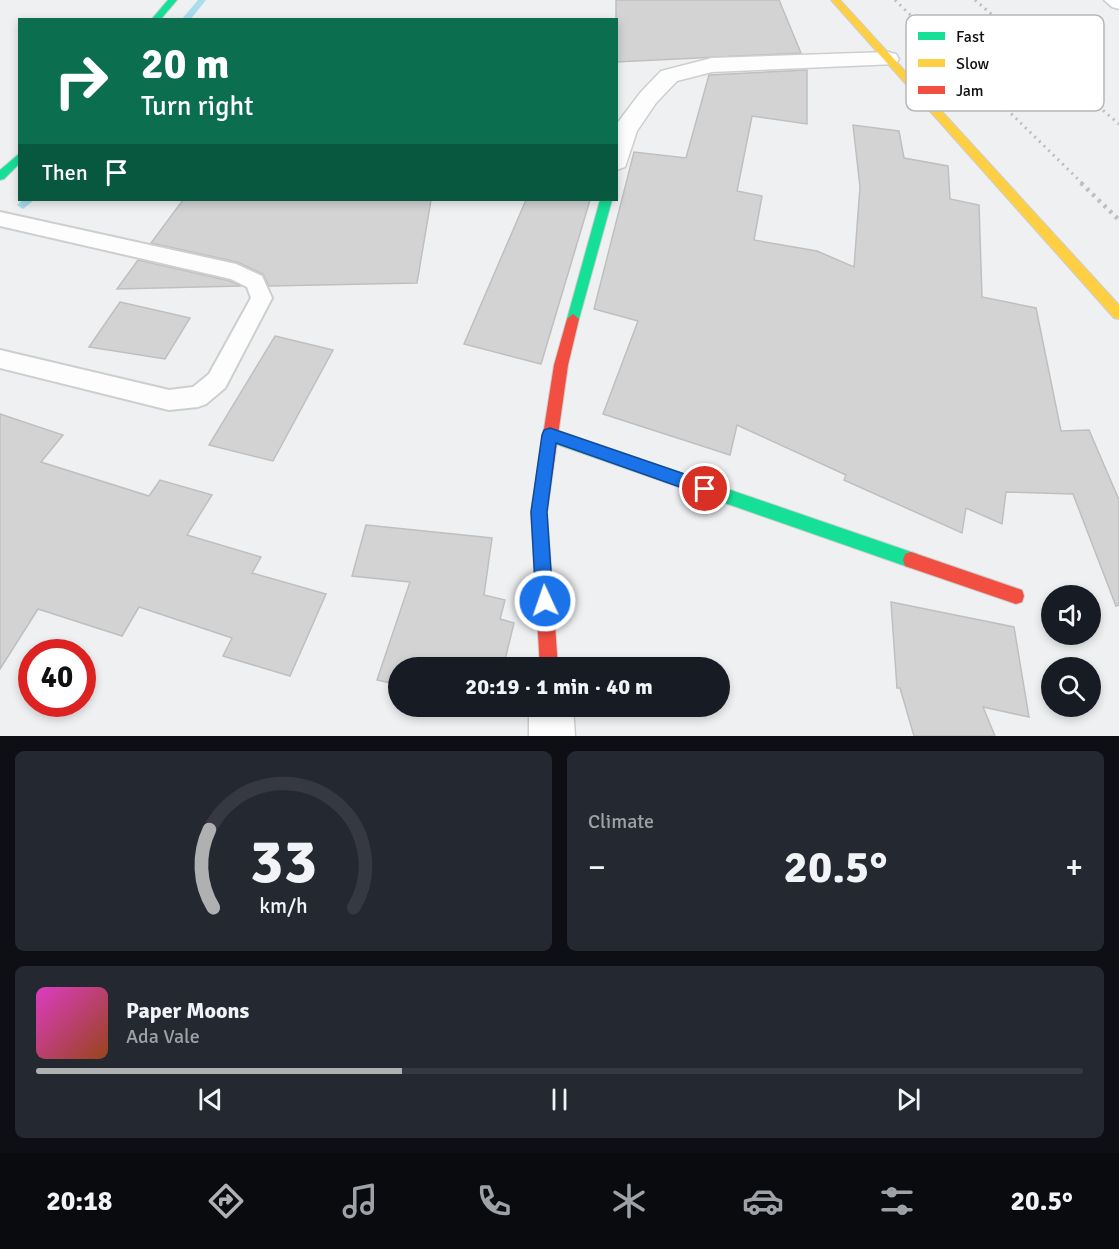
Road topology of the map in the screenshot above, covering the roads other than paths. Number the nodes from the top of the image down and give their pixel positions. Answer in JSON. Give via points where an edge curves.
{"nodes":[{"id":1,"x":173,"y":0,"type":"edge"},
{"id":2,"x":835,"y":0,"type":"edge"},
{"id":3,"x":1114,"y":0,"type":"edge"},
{"id":4,"x":1119,"y":3,"type":"edge"},
{"id":5,"x":157,"y":18,"type":"edge"},
{"id":6,"x":888,"y":59,"type":"junction"},
{"id":7,"x":906,"y":79,"type":"edge"},
{"id":8,"x":935,"y":111,"type":"edge"},
{"id":9,"x":618,"y":154,"type":"edge"},
{"id":10,"x":18,"y":158,"type":"edge"},
{"id":11,"x":0,"y":176,"type":"edge"},
{"id":12,"x":606,"y":201,"type":"edge"},
{"id":13,"x":0,"y":219,"type":"edge"},
{"id":14,"x":1119,"y":314,"type":"edge"},
{"id":15,"x":0,"y":359,"type":"edge"},
{"id":16,"x":550,"y":435,"type":"junction"},
{"id":17,"x":1016,"y":596,"type":"dead end"},
{"id":18,"x":548,"y":657,"type":"edge"},
{"id":19,"x":551,"y":717,"type":"edge"},
{"id":20,"x":552,"y":736,"type":"edge"}],
"edges":[{"from":1,"to":5,"type":"street"},
{"from":2,"to":6,"type":"street"},
{"from":3,"to":4,"type":"street"},
{"from":6,"to":7,"type":"street"},
{"from":6,"to":9,"type":"street","via":[[712,65],[669,76],[625,131]]},
{"from":8,"to":14,"type":"street"},
{"from":10,"to":11,"type":"street"},
{"from":12,"to":16,"type":"street","via":[[561,365]]},
{"from":13,"to":15,"type":"lane","via":[[236,272],[255,282],[262,298],[217,381],[198,397],[169,400]]},
{"from":16,"to":17,"type":"street"},
{"from":16,"to":18,"type":"street","via":[[539,512]]},
{"from":19,"to":20,"type":"street"}]}
